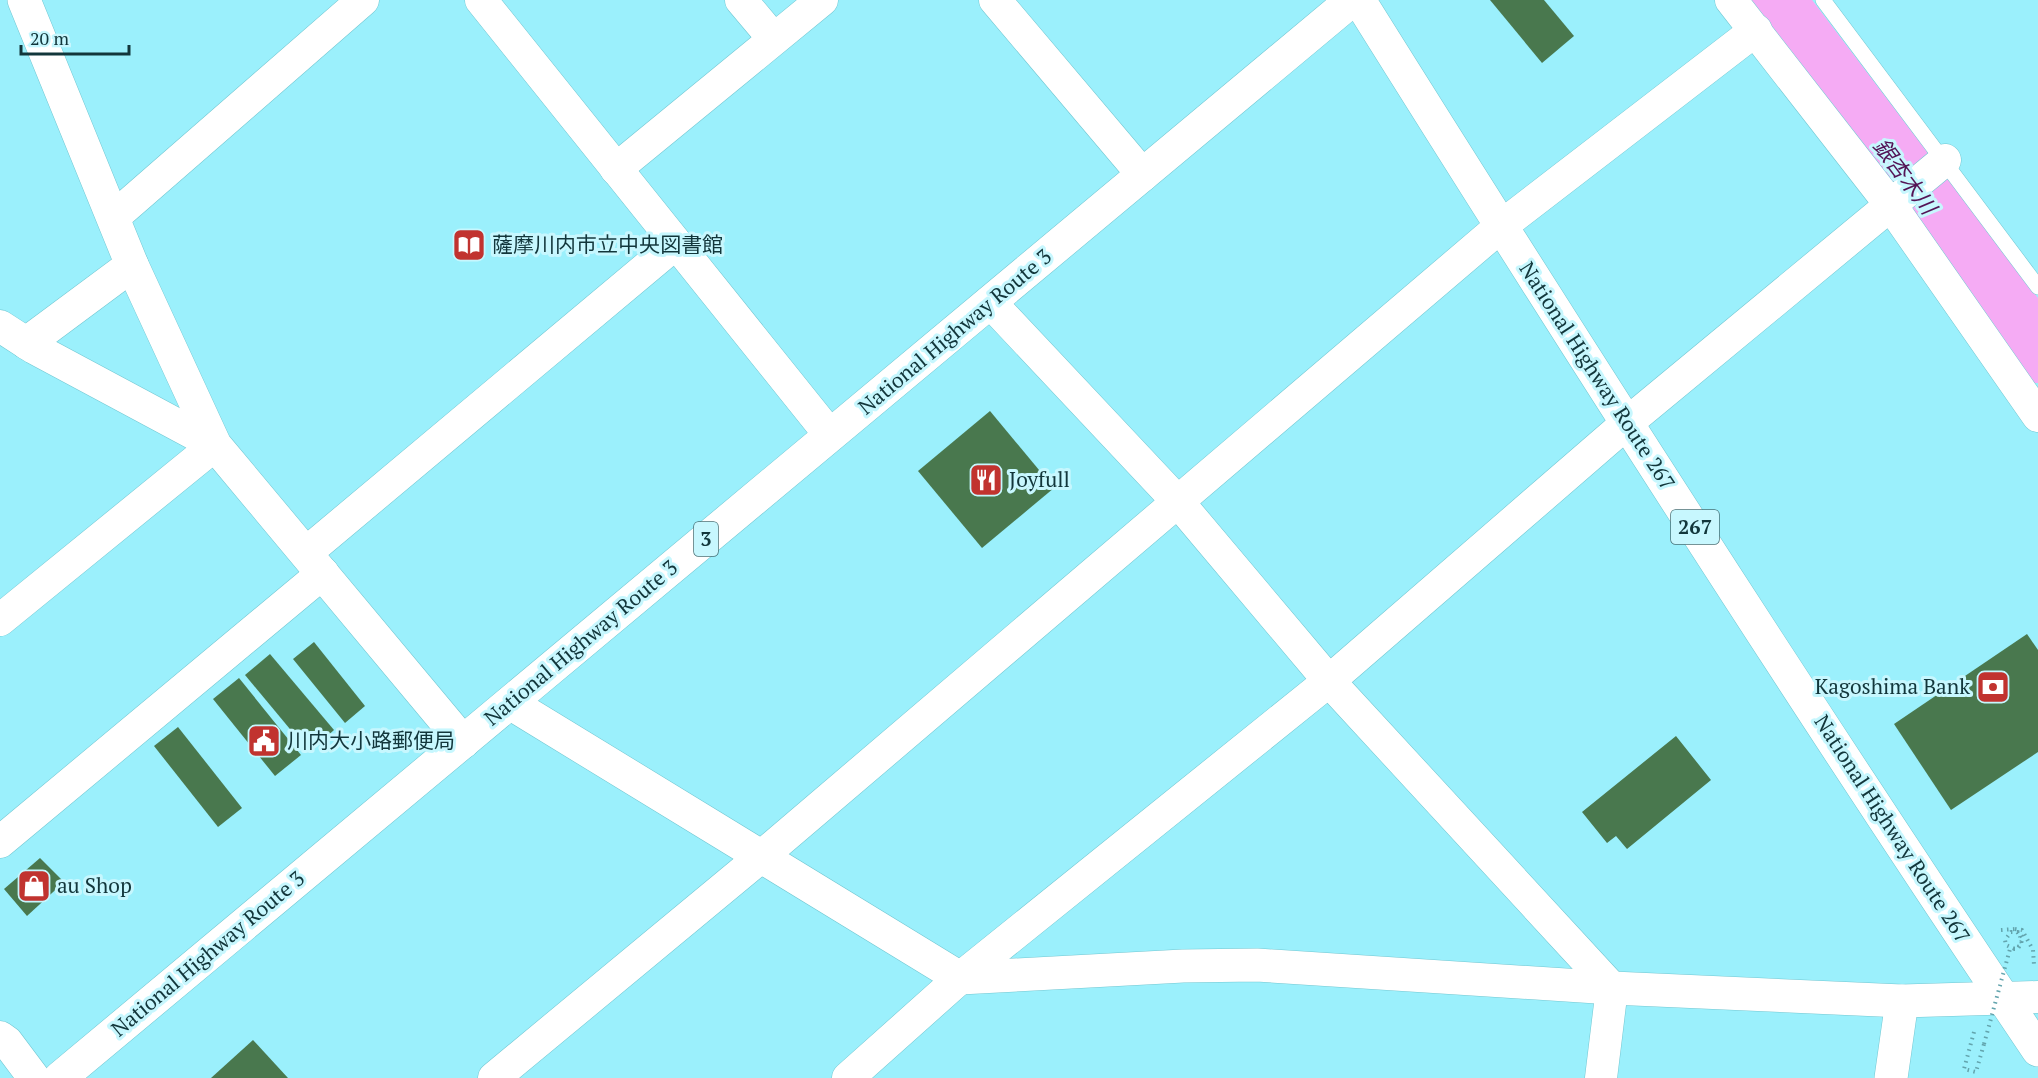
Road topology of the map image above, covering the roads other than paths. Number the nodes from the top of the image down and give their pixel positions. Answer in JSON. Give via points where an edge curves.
{"nodes":[{"id":1,"x":24,"y":0,"type":"edge"},
{"id":2,"x":363,"y":0,"type":"edge"},
{"id":3,"x":481,"y":0,"type":"edge"},
{"id":4,"x":741,"y":0,"type":"edge"},
{"id":5,"x":822,"y":0,"type":"edge"},
{"id":6,"x":995,"y":0,"type":"edge"},
{"id":7,"x":1352,"y":0,"type":"edge"},
{"id":8,"x":1359,"y":0,"type":"edge"},
{"id":9,"x":1731,"y":0,"type":"edge"},
{"id":10,"x":1823,"y":0,"type":"edge"},
{"id":11,"x":1756,"y":30,"type":"junction"},
{"id":12,"x":773,"y":38,"type":"junction"},
{"id":13,"x":1939,"y":165,"type":"junction"},
{"id":14,"x":616,"y":169,"type":"junction"},
{"id":15,"x":1143,"y":175,"type":"junction"},
{"id":16,"x":1895,"y":200,"type":"junction"},
{"id":17,"x":114,"y":217,"type":"junction"},
{"id":18,"x":1500,"y":227,"type":"junction"},
{"id":19,"x":675,"y":244,"type":"junction"},
{"id":20,"x":132,"y":265,"type":"junction"},
{"id":21,"x":2038,"y":287,"type":"edge"},
{"id":22,"x":990,"y":302,"type":"junction"},
{"id":23,"x":0,"y":326,"type":"edge"},
{"id":24,"x":31,"y":346,"type":"junction"},
{"id":25,"x":2038,"y":416,"type":"edge"},
{"id":26,"x":1627,"y":423,"type":"junction"},
{"id":27,"x":830,"y":435,"type":"junction"},
{"id":28,"x":215,"y":445,"type":"junction"},
{"id":29,"x":1179,"y":503,"type":"junction"},
{"id":30,"x":314,"y":563,"type":"junction"},
{"id":31,"x":0,"y":620,"type":"edge"},
{"id":32,"x":1329,"y":681,"type":"junction"},
{"id":33,"x":510,"y":703,"type":"junction"},
{"id":34,"x":463,"y":742,"type":"junction"},
{"id":35,"x":0,"y":842,"type":"edge"},
{"id":36,"x":762,"y":856,"type":"junction"},
{"id":37,"x":960,"y":978,"type":"junction"},
{"id":38,"x":2036,"y":983,"type":"edge"},
{"id":39,"x":1612,"y":988,"type":"junction"},
{"id":40,"x":2003,"y":998,"type":"junction"},
{"id":41,"x":1902,"y":1001,"type":"junction"},
{"id":42,"x":0,"y":1036,"type":"edge"},
{"id":43,"x":2038,"y":1050,"type":"edge"},
{"id":44,"x":34,"y":1078,"type":"edge"},
{"id":45,"x":60,"y":1078,"type":"edge"},
{"id":46,"x":494,"y":1078,"type":"edge"},
{"id":47,"x":848,"y":1078,"type":"edge"},
{"id":48,"x":1600,"y":1078,"type":"edge"},
{"id":49,"x":1892,"y":1078,"type":"edge"}],
"edges":[{"from":1,"to":17,"type":"main road"},
{"from":2,"to":17,"type":"street"},
{"from":3,"to":14,"type":"street"},
{"from":4,"to":12,"type":"street"},
{"from":5,"to":12,"type":"street"},
{"from":6,"to":15,"type":"street"},
{"from":7,"to":15,"type":"main road","name":"National Highway Route 3","number":"3"},
{"from":8,"to":18,"type":"main road","name":"National Highway Route 267","number":"267"},
{"from":9,"to":11,"type":"street"},
{"from":10,"to":13,"type":"lane"},
{"from":11,"to":16,"type":"street"},
{"from":11,"to":18,"type":"street"},
{"from":12,"to":14,"type":"street"},
{"from":13,"to":16,"type":"street"},
{"from":13,"to":21,"type":"lane"},
{"from":14,"to":19,"type":"street"},
{"from":15,"to":22,"type":"main road","name":"National Highway Route 3","number":"3"},
{"from":16,"to":25,"type":"street"},
{"from":16,"to":26,"type":"street"},
{"from":17,"to":20,"type":"main road"},
{"from":18,"to":26,"type":"main road","name":"National Highway Route 267","number":"267"},
{"from":18,"to":29,"type":"street"},
{"from":19,"to":27,"type":"street"},
{"from":19,"to":30,"type":"street"},
{"from":20,"to":24,"type":"main road"},
{"from":20,"to":28,"type":"main road"},
{"from":22,"to":27,"type":"main road","name":"National Highway Route 3","number":"3"},
{"from":22,"to":29,"type":"street"},
{"from":23,"to":24,"type":"street"},
{"from":24,"to":28,"type":"street"},
{"from":26,"to":32,"type":"street"},
{"from":26,"to":40,"type":"main road","name":"National Highway Route 267","number":"267"},
{"from":27,"to":33,"type":"main road","name":"National Highway Route 3","number":"3"},
{"from":28,"to":30,"type":"main road"},
{"from":28,"to":31,"type":"street"},
{"from":29,"to":32,"type":"street"},
{"from":29,"to":36,"type":"street"},
{"from":30,"to":34,"type":"main road"},
{"from":30,"to":35,"type":"street"},
{"from":32,"to":37,"type":"street"},
{"from":32,"to":39,"type":"street"},
{"from":33,"to":34,"type":"main road","name":"National Highway Route 3","number":"3"},
{"from":33,"to":36,"type":"main road"},
{"from":34,"to":45,"type":"main road","name":"National Highway Route 3","number":"3"},
{"from":36,"to":37,"type":"main road"},
{"from":36,"to":46,"type":"street"},
{"from":37,"to":39,"type":"main road","via":[[1257,965]]},
{"from":37,"to":47,"type":"street"},
{"from":38,"to":40,"type":"street"},
{"from":39,"to":41,"type":"main road"},
{"from":39,"to":48,"type":"street"},
{"from":40,"to":41,"type":"main road"},
{"from":40,"to":43,"type":"main road","name":"National Highway Route 267","number":"267"},
{"from":41,"to":49,"type":"main road"},
{"from":42,"to":44,"type":"street"}]}
